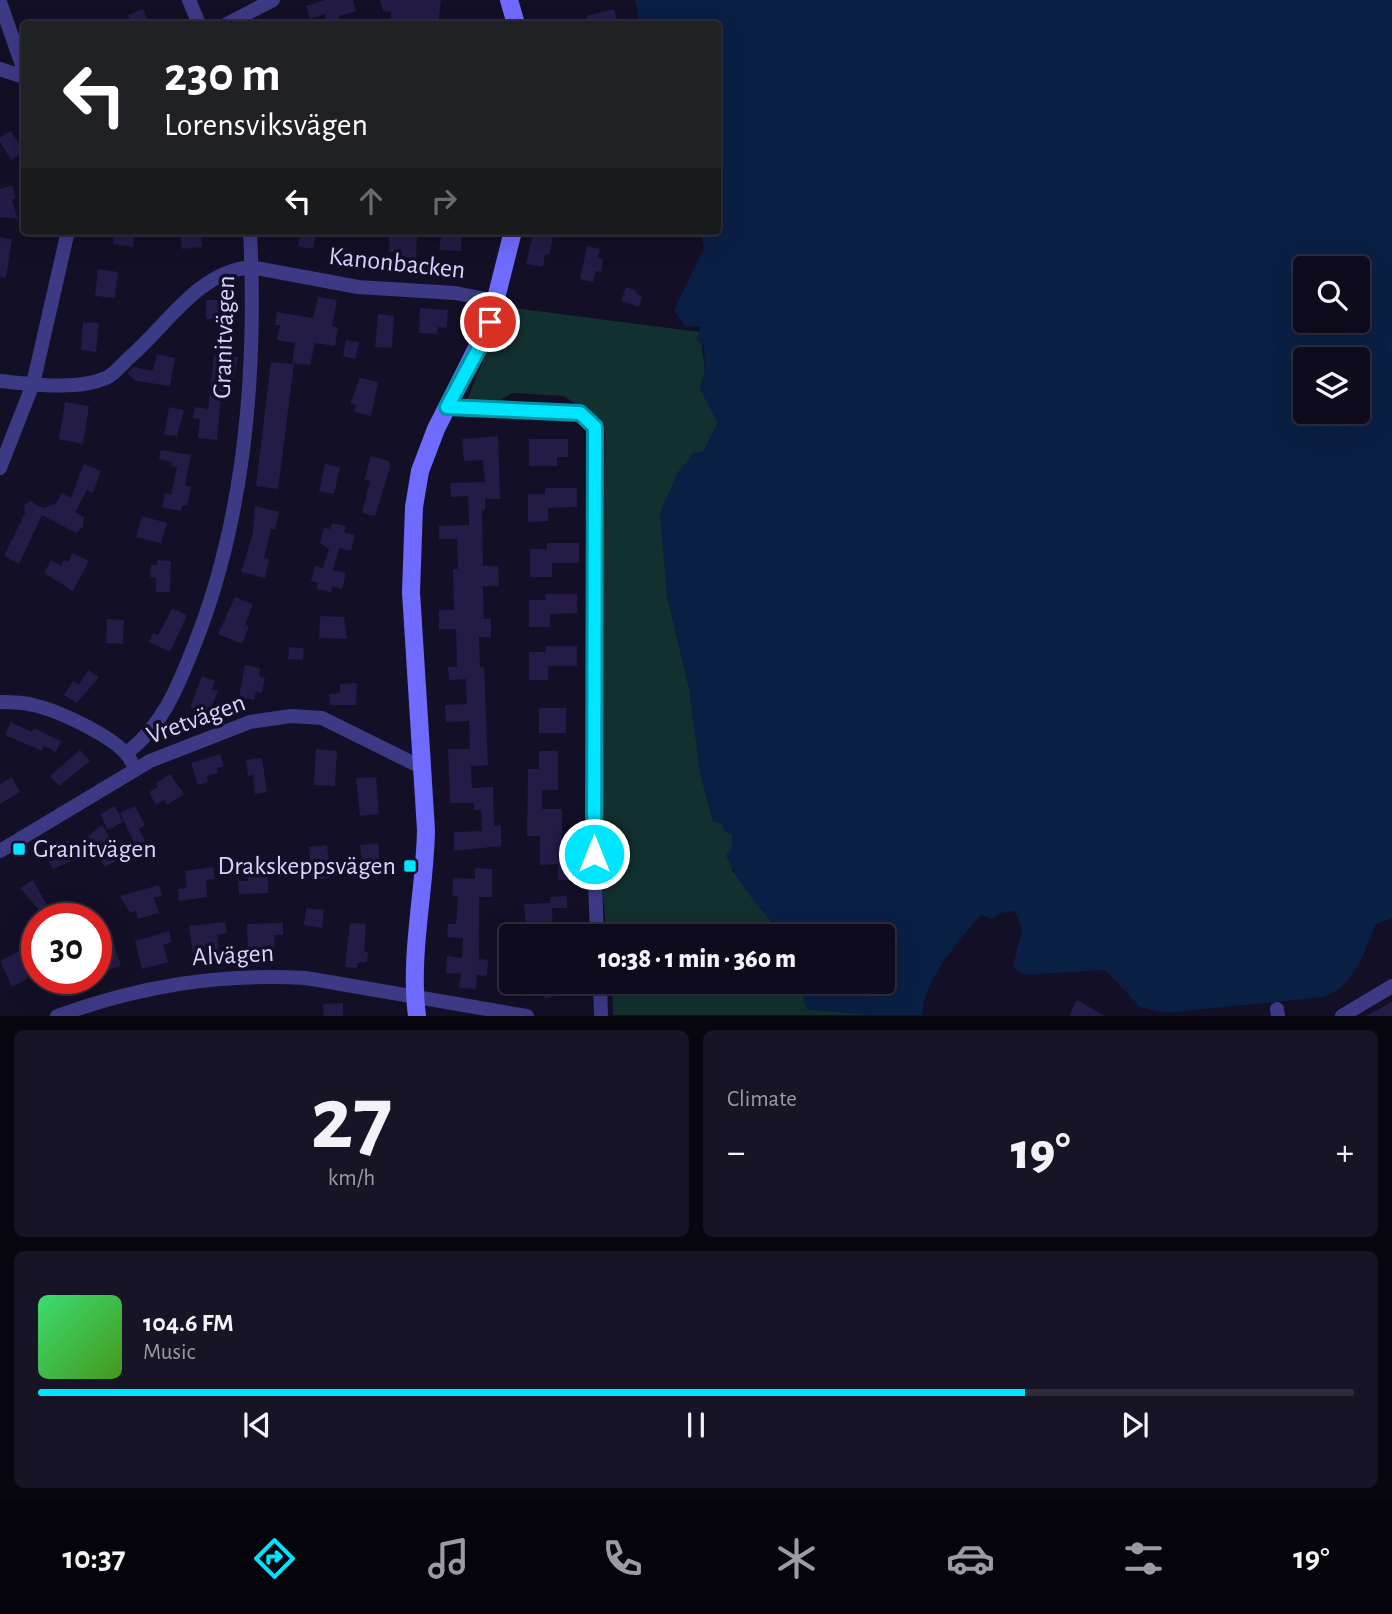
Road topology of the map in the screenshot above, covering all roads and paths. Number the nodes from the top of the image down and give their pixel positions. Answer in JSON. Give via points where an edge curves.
{"nodes":[{"id":1,"x":189,"y":0,"type":"edge"},
{"id":2,"x":273,"y":0,"type":"edge"},
{"id":3,"x":509,"y":0,"type":"edge"},
{"id":4,"x":0,"y":2,"type":"edge"},
{"id":5,"x":198,"y":21,"type":"edge"},
{"id":6,"x":233,"y":21,"type":"edge"},
{"id":7,"x":515,"y":21,"type":"edge"},
{"id":8,"x":21,"y":60,"type":"edge"},
{"id":9,"x":0,"y":69,"type":"edge"},
{"id":10,"x":21,"y":76,"type":"edge"},
{"id":11,"x":67,"y":235,"type":"edge"},
{"id":12,"x":250,"y":235,"type":"edge"},
{"id":13,"x":512,"y":235,"type":"edge"},
{"id":14,"x":251,"y":267,"type":"junction"},
{"id":15,"x":496,"y":301,"type":"junction"},
{"id":16,"x":0,"y":381,"type":"edge"},
{"id":17,"x":33,"y":384,"type":"junction"},
{"id":18,"x":447,"y":407,"type":"junction"},
{"id":19,"x":0,"y":468,"type":"edge"},
{"id":20,"x":0,"y":702,"type":"edge"},
{"id":21,"x":128,"y":752,"type":"junction"},
{"id":22,"x":421,"y":767,"type":"junction"},
{"id":23,"x":135,"y":769,"type":"junction"},
{"id":24,"x":0,"y":851,"type":"edge"},
{"id":25,"x":597,"y":924,"type":"edge"},
{"id":26,"x":1392,"y":986,"type":"edge"},
{"id":27,"x":600,"y":994,"type":"edge"},
{"id":28,"x":416,"y":1007,"type":"edge"},
{"id":29,"x":57,"y":1016,"type":"edge"},
{"id":30,"x":527,"y":1016,"type":"edge"},
{"id":31,"x":601,"y":1016,"type":"edge"},
{"id":32,"x":1342,"y":1016,"type":"edge"}],
"edges":[{"from":1,"to":5,"type":"street"},
{"from":2,"to":6,"type":"street"},
{"from":3,"to":7,"type":"street"},
{"from":4,"to":8,"type":"street"},
{"from":9,"to":10,"type":"street"},
{"from":11,"to":17,"type":"street"},
{"from":12,"to":14,"type":"street","name":"Granitvägen"},
{"from":13,"to":15,"type":"street"},
{"from":14,"to":15,"type":"street","name":"Kanonbacken","via":[[358,287],[454,293]]},
{"from":14,"to":17,"type":"street","name":"Kanonbacken","via":[[234,268],[199,287],[154,337],[107,377],[76,384]]},
{"from":14,"to":21,"type":"street","name":"Granitvägen","via":[[249,389],[223,563],[171,703],[146,738]]},
{"from":15,"to":18,"type":"street","via":[[481,344]]},
{"from":16,"to":17,"type":"street","name":"Kanonbacken"},
{"from":17,"to":19,"type":"street"},
{"from":18,"to":22,"type":"street","via":[[420,471],[412,527]]},
{"from":18,"to":25,"type":"street","via":[[580,413],[595,427]]},
{"from":20,"to":21,"type":"street","via":[[33,704]]},
{"from":21,"to":23,"type":"street"},
{"from":22,"to":23,"type":"street","name":"Vretvägen","via":[[322,718],[290,716],[250,722]]},
{"from":22,"to":28,"type":"street","via":[[426,868],[417,941]]},
{"from":23,"to":24,"type":"street","name":"Vretvägen"},
{"from":26,"to":32,"type":"street"},
{"from":27,"to":31,"type":"street"},
{"from":28,"to":29,"type":"street","name":"Alvägen","via":[[306,978],[237,976],[158,985]]},
{"from":28,"to":30,"type":"street","name":"Alvägen"}]}
